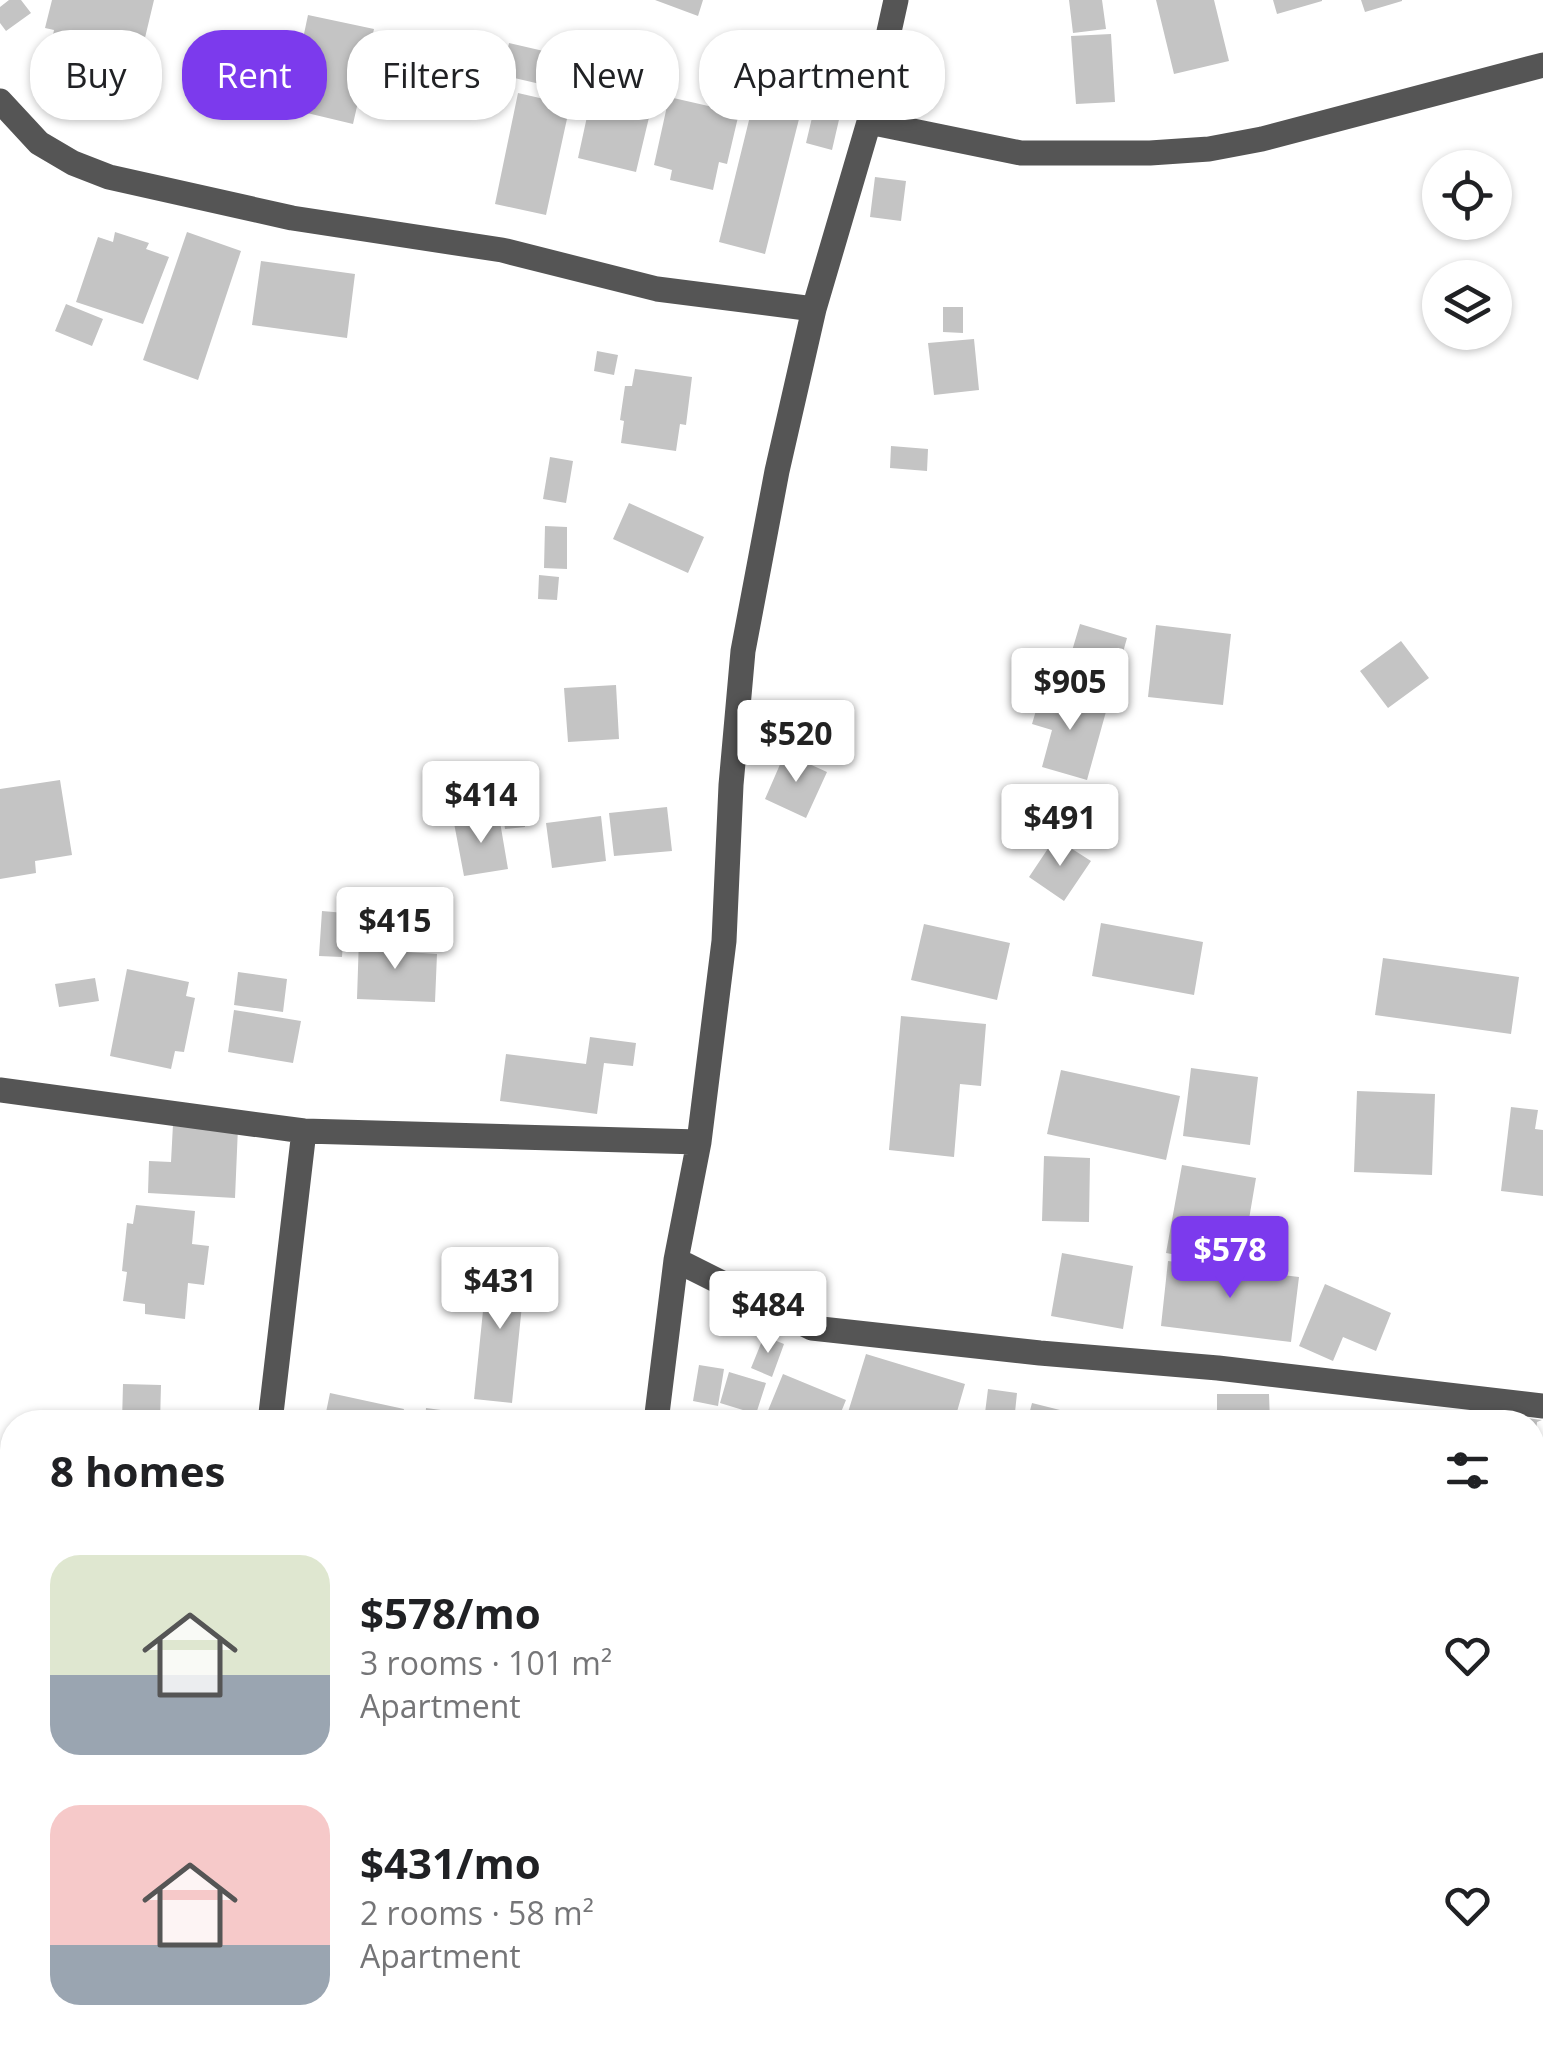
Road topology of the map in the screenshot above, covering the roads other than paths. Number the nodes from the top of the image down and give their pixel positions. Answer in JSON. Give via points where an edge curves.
{"nodes":[{"id":1,"x":896,"y":0,"type":"edge"},
{"id":2,"x":1543,"y":65,"type":"edge"},
{"id":3,"x":0,"y":101,"type":"edge"},
{"id":4,"x":869,"y":122,"type":"junction"},
{"id":5,"x":814,"y":309,"type":"junction"},
{"id":6,"x":0,"y":1090,"type":"edge"},
{"id":7,"x":304,"y":1132,"type":"junction"},
{"id":8,"x":699,"y":1142,"type":"junction"},
{"id":9,"x":676,"y":1260,"type":"junction"},
{"id":10,"x":1543,"y":1406,"type":"edge"},
{"id":11,"x":271,"y":1410,"type":"edge"},
{"id":12,"x":657,"y":1410,"type":"edge"}],
"edges":[{"from":1,"to":4,"type":"street"},
{"from":2,"to":4,"type":"street","via":[[1209,150],[1021,153]]},
{"from":3,"to":5,"type":"street","via":[[39,143],[110,177],[292,218],[502,250],[657,290]]},
{"from":4,"to":5,"type":"street"},
{"from":5,"to":8,"type":"street","via":[[743,651],[724,941]]},
{"from":6,"to":7,"type":"street"},
{"from":7,"to":8,"type":"street"},
{"from":7,"to":11,"type":"street"},
{"from":8,"to":9,"type":"street"},
{"from":9,"to":10,"type":"street","via":[[812,1328]]},
{"from":9,"to":12,"type":"street"}]}
